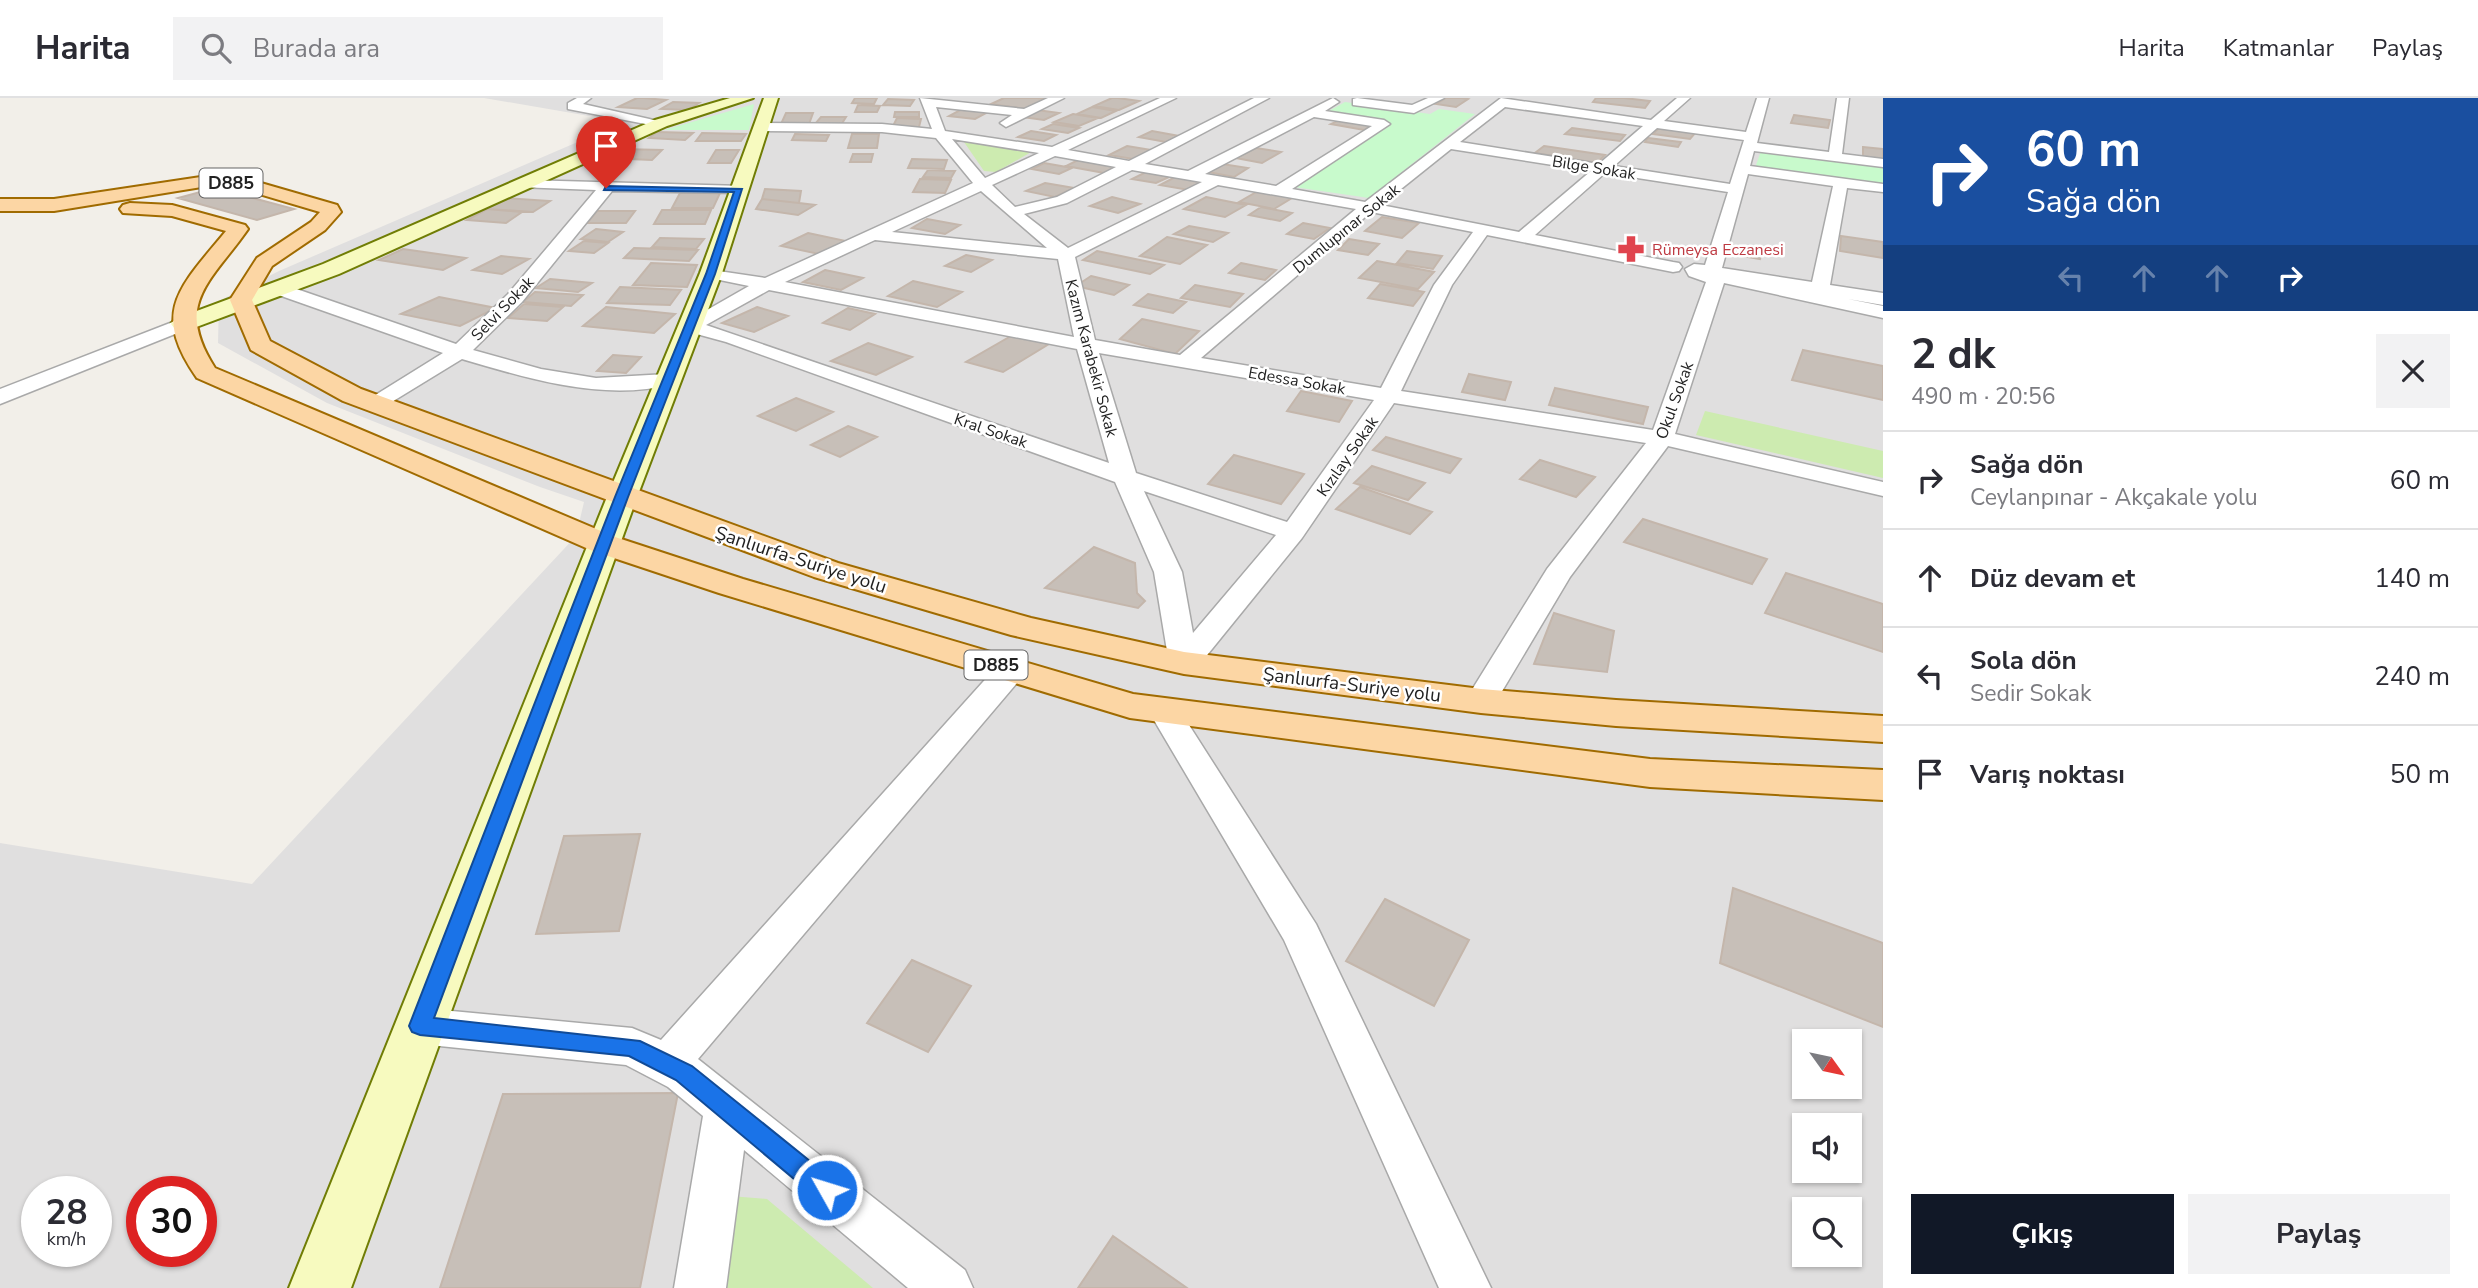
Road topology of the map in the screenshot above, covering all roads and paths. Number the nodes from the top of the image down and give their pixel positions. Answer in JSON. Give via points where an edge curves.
{"nodes":[{"id":1,"x":585,"y":98,"type":"edge"},
{"id":2,"x":747,"y":98,"type":"edge"},
{"id":3,"x":771,"y":98,"type":"edge"},
{"id":4,"x":994,"y":98,"type":"edge"},
{"id":5,"x":1058,"y":98,"type":"edge"},
{"id":6,"x":1170,"y":98,"type":"edge"},
{"id":7,"x":1263,"y":98,"type":"edge"},
{"id":8,"x":1438,"y":98,"type":"edge"},
{"id":9,"x":1684,"y":98,"type":"edge"},
{"id":10,"x":1763,"y":98,"type":"edge"},
{"id":11,"x":1843,"y":98,"type":"edge"},
{"id":12,"x":1340,"y":99,"type":"edge"},
{"id":13,"x":927,"y":101,"type":"edge"},
{"id":14,"x":1500,"y":105,"type":"edge"},
{"id":15,"x":1425,"y":106,"type":"junction"},
{"id":16,"x":981,"y":107,"type":"junction"},
{"id":17,"x":1024,"y":113,"type":"junction"},
{"id":18,"x":1315,"y":113,"type":"junction"},
{"id":19,"x":662,"y":123,"type":"junction"},
{"id":20,"x":1652,"y":124,"type":"junction"},
{"id":21,"x":763,"y":127,"type":"junction"},
{"id":22,"x":940,"y":134,"type":"junction"},
{"id":23,"x":975,"y":138,"type":"junction"},
{"id":24,"x":1750,"y":141,"type":"junction"},
{"id":25,"x":1451,"y":145,"type":"junction"},
{"id":26,"x":1051,"y":151,"type":"junction"},
{"id":27,"x":1835,"y":157,"type":"junction"},
{"id":28,"x":1883,"y":163,"type":"edge"},
{"id":29,"x":1131,"y":166,"type":"junction"},
{"id":30,"x":1603,"y":169,"type":"junction"},
{"id":31,"x":1190,"y":176,"type":"junction"},
{"id":32,"x":1740,"y":179,"type":"junction"},
{"id":33,"x":1215,"y":181,"type":"junction"},
{"id":34,"x":1840,"y":182,"type":"junction"},
{"id":35,"x":523,"y":184,"type":"junction"},
{"id":36,"x":983,"y":185,"type":"junction"},
{"id":37,"x":606,"y":188,"type":"junction"},
{"id":38,"x":1883,"y":188,"type":"edge"},
{"id":39,"x":738,"y":189,"type":"junction"},
{"id":40,"x":1278,"y":192,"type":"junction"},
{"id":41,"x":0,"y":205,"type":"edge"},
{"id":42,"x":1368,"y":207,"type":"junction"},
{"id":43,"x":1012,"y":212,"type":"junction"},
{"id":44,"x":0,"y":219,"type":"edge"},
{"id":45,"x":1482,"y":232,"type":"junction"},
{"id":46,"x":871,"y":234,"type":"junction"},
{"id":47,"x":1520,"y":239,"type":"junction"},
{"id":48,"x":1066,"y":254,"type":"junction"},
{"id":49,"x":711,"y":274,"type":"junction"},
{"id":50,"x":1713,"y":274,"type":"junction"},
{"id":51,"x":764,"y":285,"type":"junction"},
{"id":52,"x":276,"y":288,"type":"junction"},
{"id":53,"x":1820,"y":289,"type":"junction"},
{"id":54,"x":1883,"y":299,"type":"edge"},
{"id":55,"x":241,"y":300,"type":"junction"},
{"id":56,"x":1883,"y":312,"type":"edge"},
{"id":57,"x":183,"y":324,"type":"junction"},
{"id":58,"x":689,"y":326,"type":"junction"},
{"id":59,"x":1086,"y":345,"type":"junction"},
{"id":60,"x":459,"y":352,"type":"junction"},
{"id":61,"x":1185,"y":361,"type":"junction"},
{"id":62,"x":667,"y":380,"type":"junction"},
{"id":63,"x":1388,"y":396,"type":"junction"},
{"id":64,"x":0,"y":397,"type":"edge"},
{"id":65,"x":377,"y":404,"type":"junction"},
{"id":66,"x":1662,"y":438,"type":"junction"},
{"id":67,"x":1125,"y":477,"type":"junction"},
{"id":68,"x":1883,"y":489,"type":"edge"},
{"id":69,"x":622,"y":497,"type":"junction"},
{"id":70,"x":1293,"y":532,"type":"junction"},
{"id":71,"x":604,"y":544,"type":"junction"},
{"id":72,"x":1184,"y":663,"type":"junction"},
{"id":73,"x":1011,"y":670,"type":"junction"},
{"id":74,"x":1481,"y":701,"type":"junction"},
{"id":75,"x":1164,"y":710,"type":"junction"},
{"id":76,"x":1883,"y":729,"type":"edge"},
{"id":77,"x":1883,"y":785,"type":"edge"},
{"id":78,"x":420,"y":1026,"type":"junction"},
{"id":79,"x":667,"y":1064,"type":"junction"},
{"id":80,"x":727,"y":1109,"type":"junction"},
{"id":81,"x":320,"y":1288,"type":"edge"},
{"id":82,"x":700,"y":1288,"type":"edge"},
{"id":83,"x":947,"y":1288,"type":"edge"},
{"id":84,"x":1465,"y":1288,"type":"edge"}],
"edges":[{"from":1,"to":19,"type":"street","via":[[572,106]]},
{"from":2,"to":19,"type":"main road"},
{"from":3,"to":21,"type":"main road"},
{"from":4,"to":16,"type":"street"},
{"from":5,"to":17,"type":"street"},
{"from":6,"to":26,"type":"street"},
{"from":7,"to":29,"type":"street"},
{"from":8,"to":15,"type":"street"},
{"from":9,"to":20,"type":"street"},
{"from":10,"to":24,"type":"street","name":"Okul Sokak"},
{"from":11,"to":27,"type":"street"},
{"from":12,"to":15,"type":"street","via":[[1407,109]]},
{"from":12,"to":18,"type":"street"},
{"from":13,"to":16,"type":"street"},
{"from":13,"to":22,"type":"street","name":"Kazım Karabekir Sokak"},
{"from":14,"to":15,"type":"street","via":[[1457,110]]},
{"from":14,"to":20,"type":"street"},
{"from":14,"to":25,"type":"street","name":"Dumlupınar Sokak"},
{"from":16,"to":17,"type":"street"},
{"from":17,"to":23,"type":"street"},
{"from":18,"to":31,"type":"street"},
{"from":18,"to":40,"type":"street","via":[[1384,124]]},
{"from":19,"to":35,"type":"main road"},
{"from":20,"to":24,"type":"street"},
{"from":20,"to":30,"type":"street"},
{"from":21,"to":22,"type":"street","via":[[882,128]]},
{"from":21,"to":39,"type":"main road"},
{"from":22,"to":23,"type":"street"},
{"from":22,"to":36,"type":"street","name":"Kazım Karabekir Sokak"},
{"from":23,"to":26,"type":"street"},
{"from":24,"to":27,"type":"street"},
{"from":24,"to":32,"type":"street","name":"Okul Sokak"},
{"from":25,"to":30,"type":"street","name":"Bilge Sokak"},
{"from":25,"to":42,"type":"street","name":"Dumlupınar Sokak"},
{"from":26,"to":29,"type":"street"},
{"from":26,"to":36,"type":"street"},
{"from":27,"to":28,"type":"street"},
{"from":29,"to":31,"type":"street"},
{"from":29,"to":43,"type":"street","via":[[1062,200]]},
{"from":30,"to":32,"type":"street","name":"Bilge Sokak"},
{"from":30,"to":47,"type":"street"},
{"from":31,"to":33,"type":"street"},
{"from":32,"to":34,"type":"street","name":"Bilge Sokak"},
{"from":32,"to":50,"type":"street","name":"Okul Sokak"},
{"from":33,"to":40,"type":"street"},
{"from":33,"to":48,"type":"street"},
{"from":34,"to":38,"type":"street","name":"Bilge Sokak"},
{"from":34,"to":53,"type":"street"},
{"from":35,"to":37,"type":"street"},
{"from":35,"to":52,"type":"main road","via":[[331,269]]},
{"from":36,"to":43,"type":"street","name":"Kazım Karabekir Sokak"},
{"from":36,"to":46,"type":"street"},
{"from":37,"to":39,"type":"street"},
{"from":37,"to":60,"type":"street","name":"Selvi Sokak","via":[[515,298]]},
{"from":39,"to":49,"type":"main road"},
{"from":40,"to":42,"type":"street"},
{"from":41,"to":55,"type":"main road","number":"D885","via":[[62,205],[216,180],[330,209],[318,226],[264,262]]},
{"from":42,"to":45,"type":"street"},
{"from":42,"to":61,"type":"street","name":"Dumlupınar Sokak"},
{"from":43,"to":48,"type":"street","name":"Kazım Karabekir Sokak"},
{"from":44,"to":57,"type":"main road","number":"D885","via":[[156,207],[238,229],[200,281],[185,309]]},
{"from":45,"to":47,"type":"street"},
{"from":45,"to":63,"type":"street","name":"Kızılay Sokak","via":[[1443,285]]},
{"from":46,"to":48,"type":"street"},
{"from":46,"to":51,"type":"street"},
{"from":47,"to":50,"type":"street"},
{"from":48,"to":59,"type":"street","name":"Kazım Karabekir Sokak"},
{"from":49,"to":51,"type":"street","name":"Edessa Sokak"},
{"from":49,"to":58,"type":"main road"},
{"from":50,"to":53,"type":"street"},
{"from":50,"to":56,"type":"street"},
{"from":50,"to":66,"type":"street","name":"Okul Sokak"},
{"from":51,"to":58,"type":"street"},
{"from":51,"to":59,"type":"street","name":"Edessa Sokak"},
{"from":52,"to":55,"type":"main road"},
{"from":52,"to":60,"type":"street"},
{"from":53,"to":54,"type":"street"},
{"from":55,"to":57,"type":"main road"},
{"from":55,"to":65,"type":"main road","name":"Şanlıurfa-Suriye yolu","number":"D885","via":[[260,345]]},
{"from":57,"to":64,"type":"street"},
{"from":57,"to":71,"type":"main road","number":"D885","via":[[206,373]]},
{"from":58,"to":62,"type":"main road"},
{"from":58,"to":67,"type":"street","name":"Kral Sokak"},
{"from":59,"to":61,"type":"street","name":"Edessa Sokak"},
{"from":59,"to":67,"type":"street","name":"Kazım Karabekir Sokak"},
{"from":60,"to":62,"type":"street","via":[[539,375],[596,384]]},
{"from":60,"to":65,"type":"street","name":"Selvi Sokak"},
{"from":61,"to":63,"type":"street","name":"Edessa Sokak"},
{"from":62,"to":69,"type":"main road"},
{"from":63,"to":66,"type":"street","name":"Edessa Sokak"},
{"from":63,"to":70,"type":"street","name":"Kızılay Sokak"},
{"from":65,"to":69,"type":"main road","name":"Şanlıurfa-Suriye yolu","number":"D885"},
{"from":66,"to":68,"type":"street","name":"Edessa Sokak"},
{"from":66,"to":74,"type":"street","name":"Okul Sokak","via":[[1557,575]]},
{"from":67,"to":70,"type":"street","name":"Kral Sokak"},
{"from":67,"to":72,"type":"street","name":"Kazım Karabekir Sokak","via":[[1168,572]]},
{"from":69,"to":71,"type":"main road"},
{"from":69,"to":72,"type":"main road","name":"Şanlıurfa-Suriye yolu","number":"D885","via":[[826,570],[1024,627]]},
{"from":70,"to":72,"type":"street","name":"Kızılay Sokak"},
{"from":71,"to":73,"type":"main road","number":"D885"},
{"from":71,"to":78,"type":"main road"},
{"from":72,"to":74,"type":"main road","name":"Şanlıurfa-Suriye yolu","number":"D885"},
{"from":73,"to":75,"type":"main road","number":"D885","via":[[1130,706]]},
{"from":73,"to":79,"type":"street"},
{"from":74,"to":76,"type":"main road","name":"Şanlıurfa-Suriye yolu","number":"D885"},
{"from":75,"to":77,"type":"main road","number":"D885","via":[[1650,773]]},
{"from":75,"to":84,"type":"street","via":[[1302,935]]},
{"from":78,"to":79,"type":"street","via":[[632,1047]]},
{"from":78,"to":81,"type":"main road"},
{"from":79,"to":80,"type":"street"},
{"from":80,"to":82,"type":"street"},
{"from":80,"to":83,"type":"street"}]}
